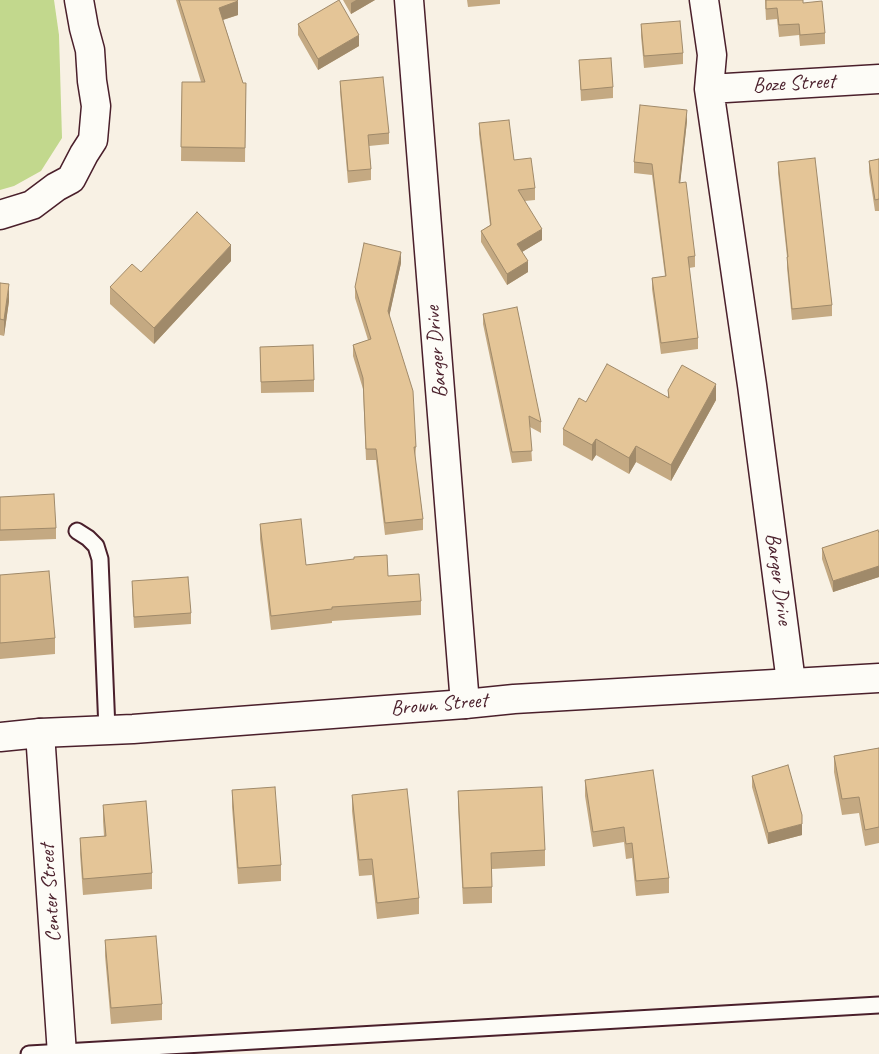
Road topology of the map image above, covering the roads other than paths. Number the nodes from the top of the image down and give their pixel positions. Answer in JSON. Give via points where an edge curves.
{"nodes":[{"id":1,"x":79,"y":0,"type":"edge"},
{"id":2,"x":409,"y":0,"type":"edge"},
{"id":3,"x":704,"y":0,"type":"edge"},
{"id":4,"x":879,"y":79,"type":"edge"},
{"id":5,"x":709,"y":89,"type":"junction"},
{"id":6,"x":0,"y":215,"type":"edge"},
{"id":7,"x":77,"y":531,"type":"dead end"},
{"id":8,"x":879,"y":678,"type":"edge"},
{"id":9,"x":792,"y":682,"type":"junction"},
{"id":10,"x":465,"y":704,"type":"junction"},
{"id":11,"x":107,"y":730,"type":"junction"},
{"id":12,"x":40,"y":733,"type":"junction"},
{"id":13,"x":0,"y":737,"type":"edge"},
{"id":14,"x":879,"y":1005,"type":"edge"},
{"id":15,"x":62,"y":1053,"type":"edge"},
{"id":16,"x":29,"y":1054,"type":"edge"}],
"edges":[{"from":1,"to":6,"type":"street","via":[[90,50],[96,106],[93,140],[71,180],[32,205]]},
{"from":2,"to":10,"type":"street","name":"Barger Drive"},
{"from":3,"to":5,"type":"street","name":"Barger Drive","via":[[712,55]]},
{"from":4,"to":5,"type":"street","name":"Boze Street"},
{"from":5,"to":9,"type":"street","name":"Barger Drive"},
{"from":7,"to":11,"type":"lane","via":[[96,546],[100,558]]},
{"from":8,"to":9,"type":"street","name":"Brown Street"},
{"from":9,"to":10,"type":"street","name":"Brown Street"},
{"from":10,"to":11,"type":"street","name":"Brown Street"},
{"from":11,"to":12,"type":"street","name":"Brown Street"},
{"from":12,"to":13,"type":"street","name":"Brown Street"},
{"from":12,"to":15,"type":"street","name":"Center Street"},
{"from":14,"to":15,"type":"lane"},
{"from":15,"to":16,"type":"lane"}]}
